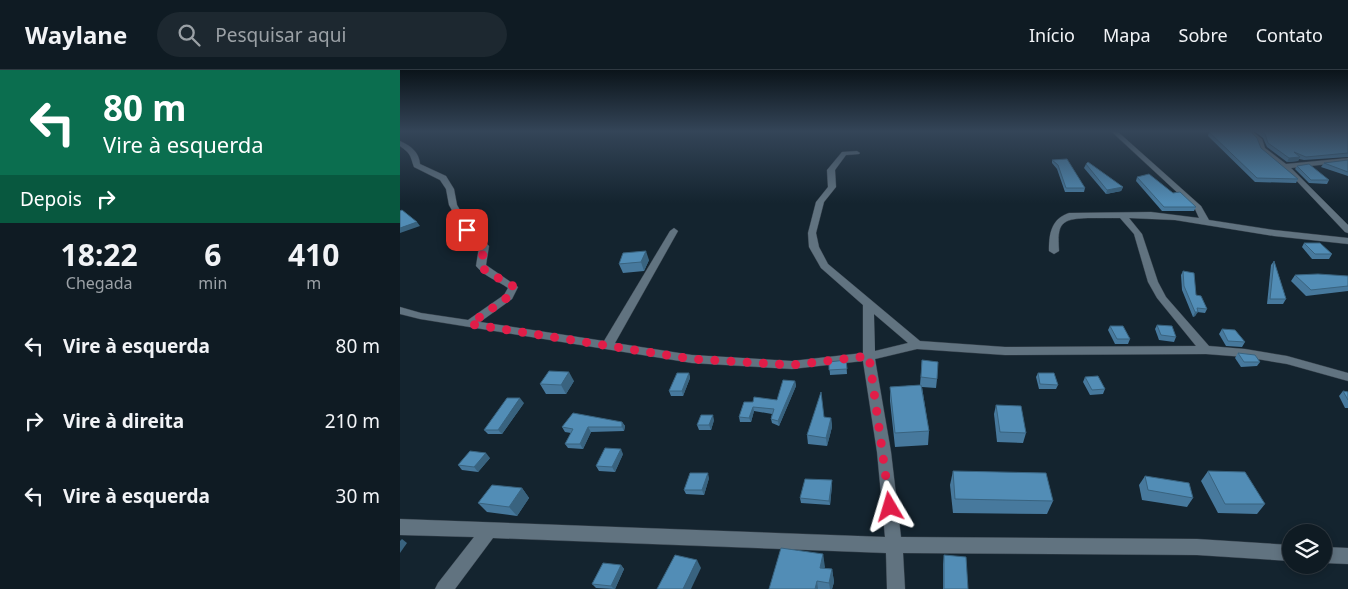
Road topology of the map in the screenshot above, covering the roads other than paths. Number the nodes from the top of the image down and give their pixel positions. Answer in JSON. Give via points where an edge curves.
{"nodes":[{"id":1,"x":415,"y":155,"type":"edge"},
{"id":2,"x":843,"y":155,"type":"edge"},
{"id":3,"x":1140,"y":155,"type":"edge"},
{"id":4,"x":1271,"y":155,"type":"edge"},
{"id":5,"x":1348,"y":160,"type":"edge"},
{"id":6,"x":1286,"y":166,"type":"junction"},
{"id":7,"x":1123,"y":216,"type":"junction"},
{"id":8,"x":1205,"y":221,"type":"junction"},
{"id":9,"x":1348,"y":230,"type":"edge"},
{"id":10,"x":674,"y":231,"type":"dead end"},
{"id":11,"x":1348,"y":241,"type":"edge"},
{"id":12,"x":1054,"y":251,"type":"dead end"},
{"id":13,"x":868,"y":305,"type":"junction"},
{"id":14,"x":400,"y":310,"type":"edge"},
{"id":15,"x":470,"y":324,"type":"junction"},
{"id":16,"x":608,"y":345,"type":"junction"},
{"id":17,"x":917,"y":345,"type":"junction"},
{"id":18,"x":1206,"y":350,"type":"junction"},
{"id":19,"x":869,"y":356,"type":"junction"},
{"id":20,"x":1348,"y":377,"type":"edge"},
{"id":21,"x":400,"y":527,"type":"edge"},
{"id":22,"x":490,"y":529,"type":"junction"},
{"id":23,"x":895,"y":545,"type":"junction"},
{"id":24,"x":1282,"y":552,"type":"edge"},
{"id":25,"x":1332,"y":555,"type":"edge"},
{"id":26,"x":1348,"y":556,"type":"edge"},
{"id":27,"x":444,"y":589,"type":"edge"},
{"id":28,"x":896,"y":589,"type":"edge"}],
"edges":[{"from":1,"to":15,"type":"street","via":[[417,165],[443,178],[450,190],[453,206],[467,230],[484,246],[481,266],[492,276],[514,287],[508,297]]},
{"from":2,"to":13,"type":"street","via":[[831,170],[832,187],[820,202],[812,233],[814,247],[824,266]]},
{"from":3,"to":8,"type":"street","via":[[1198,208]]},
{"from":4,"to":6,"type":"street"},
{"from":5,"to":6,"type":"street"},
{"from":6,"to":9,"type":"street"},
{"from":7,"to":8,"type":"street","via":[[1150,215]]},
{"from":7,"to":12,"type":"street","via":[[1062,218],[1053,238]]},
{"from":7,"to":18,"type":"street","via":[[1138,234],[1153,282],[1162,298]]},
{"from":8,"to":11,"type":"street"},
{"from":10,"to":16,"type":"street"},
{"from":13,"to":17,"type":"street"},
{"from":13,"to":19,"type":"street"},
{"from":14,"to":15,"type":"street"},
{"from":15,"to":16,"type":"street"},
{"from":16,"to":19,"type":"street","via":[[692,359],[768,364],[792,365]]},
{"from":17,"to":18,"type":"street","via":[[1005,351]]},
{"from":17,"to":19,"type":"street"},
{"from":18,"to":20,"type":"street","via":[[1286,360]]},
{"from":19,"to":23,"type":"street"},
{"from":21,"to":22,"type":"street"},
{"from":22,"to":23,"type":"street"},
{"from":22,"to":27,"type":"street"},
{"from":23,"to":24,"type":"street","via":[[1197,547]]},
{"from":23,"to":28,"type":"street"},
{"from":25,"to":26,"type":"street"}]}
